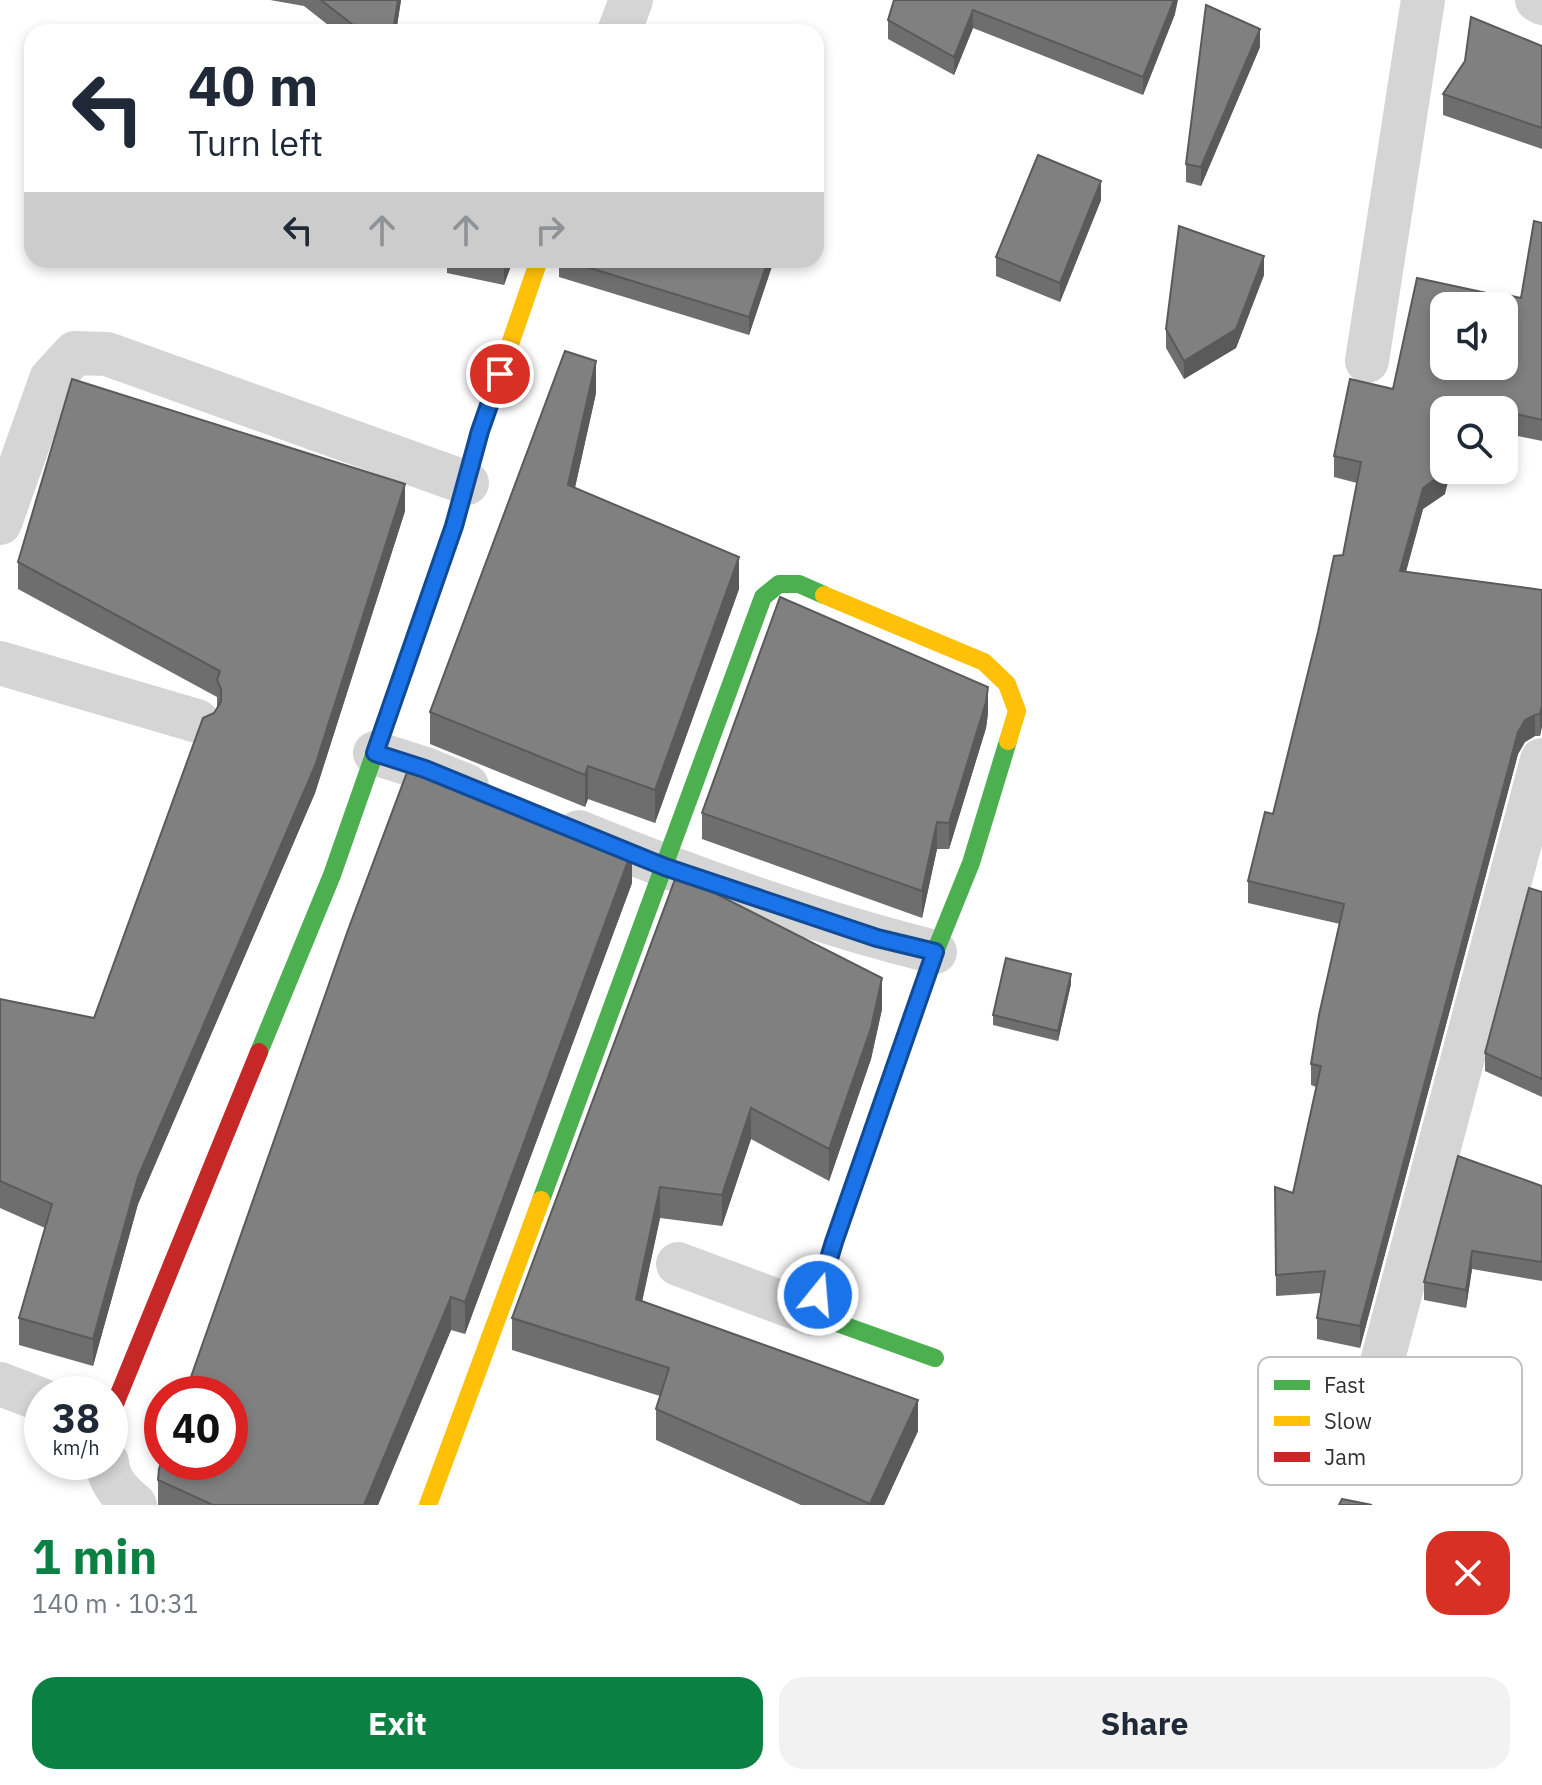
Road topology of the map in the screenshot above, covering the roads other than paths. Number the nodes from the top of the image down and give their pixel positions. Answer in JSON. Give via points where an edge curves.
{"nodes":[{"id":1,"x":631,"y":0,"type":"edge"},
{"id":2,"x":1423,"y":0,"type":"edge"},
{"id":3,"x":1537,"y":0,"type":"edge"},
{"id":4,"x":1542,"y":3,"type":"edge"},
{"id":5,"x":622,"y":24,"type":"edge"},
{"id":6,"x":536,"y":268,"type":"edge"},
{"id":7,"x":1367,"y":361,"type":"dead end"},
{"id":8,"x":467,"y":483,"type":"junction"},
{"id":9,"x":0,"y":523,"type":"edge"},
{"id":10,"x":0,"y":663,"type":"edge"},
{"id":11,"x":197,"y":721,"type":"dead end"},
{"id":12,"x":375,"y":753,"type":"junction"},
{"id":13,"x":1542,"y":760,"type":"edge"},
{"id":14,"x":665,"y":867,"type":"junction"},
{"id":15,"x":935,"y":952,"type":"junction"},
{"id":16,"x":678,"y":1264,"type":"dead end"},
{"id":17,"x":812,"y":1314,"type":"junction"},
{"id":18,"x":1383,"y":1357,"type":"edge"},
{"id":19,"x":935,"y":1358,"type":"dead end"},
{"id":20,"x":126,"y":1376,"type":"edge"},
{"id":21,"x":0,"y":1384,"type":"edge"},
{"id":22,"x":24,"y":1393,"type":"edge"},
{"id":23,"x":112,"y":1480,"type":"edge"},
{"id":24,"x":135,"y":1505,"type":"edge"},
{"id":25,"x":428,"y":1505,"type":"edge"}],
"edges":[{"from":1,"to":5,"type":"street"},
{"from":2,"to":7,"type":"street"},
{"from":3,"to":4,"type":"street"},
{"from":6,"to":8,"type":"street"},
{"from":8,"to":9,"type":"street","via":[[107,354],[75,353],[51,379]]},
{"from":8,"to":12,"type":"street"},
{"from":10,"to":11,"type":"street"},
{"from":12,"to":14,"type":"street"},
{"from":12,"to":20,"type":"street","via":[[332,875]]},
{"from":13,"to":18,"type":"street"},
{"from":14,"to":15,"type":"street","via":[[877,938]]},
{"from":14,"to":15,"type":"street","via":[[763,597],[779,584],[799,584],[984,662],[1007,684],[1017,711],[971,863]]},
{"from":14,"to":25,"type":"street"},
{"from":15,"to":17,"type":"street"},
{"from":16,"to":17,"type":"street"},
{"from":17,"to":19,"type":"street"},
{"from":21,"to":22,"type":"street"},
{"from":23,"to":24,"type":"street"}]}
